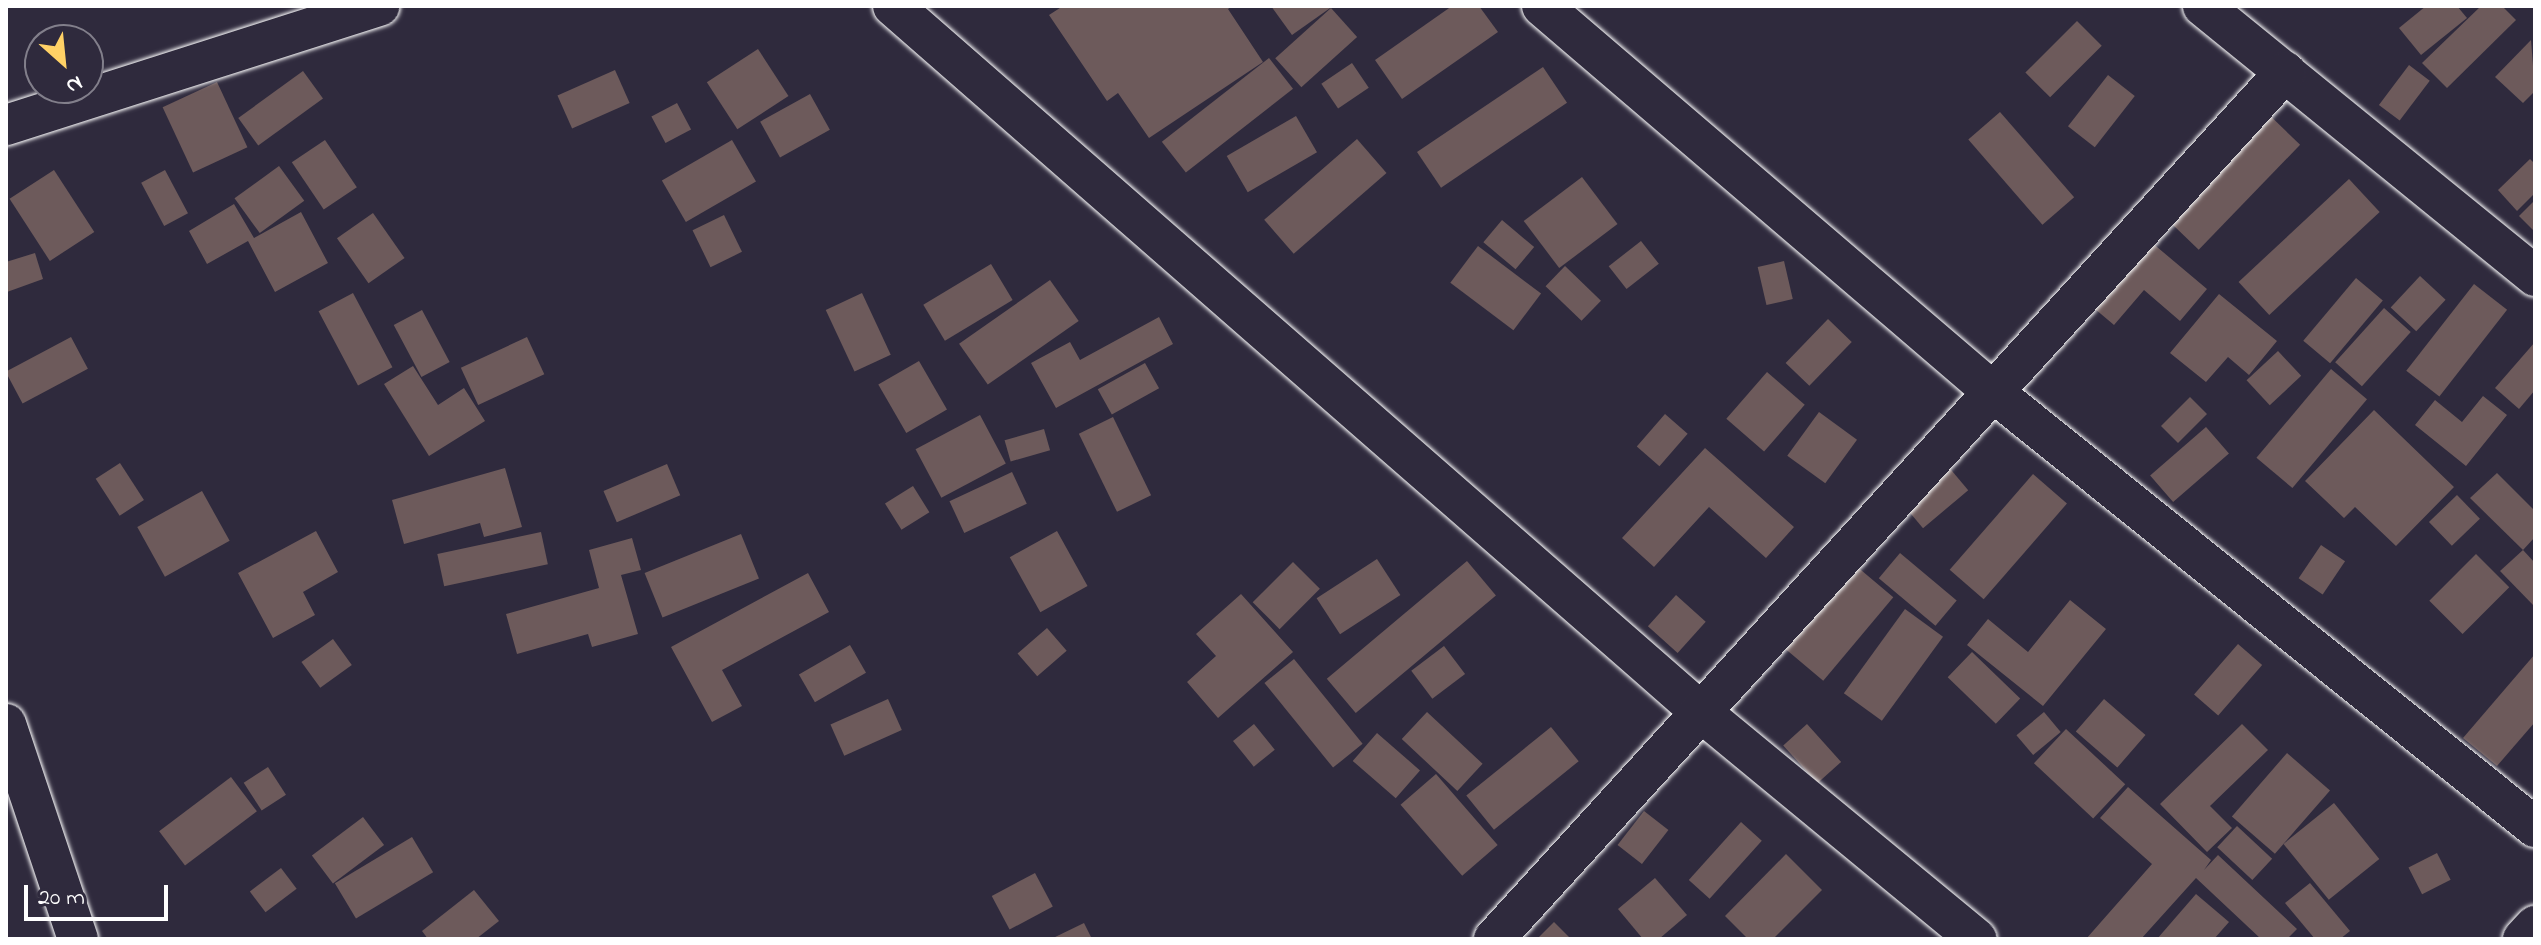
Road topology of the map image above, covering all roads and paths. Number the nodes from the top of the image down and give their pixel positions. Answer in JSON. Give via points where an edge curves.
{"nodes":[{"id":1,"x":380,"y":6,"type":"edge"},
{"id":2,"x":893,"y":6,"type":"edge"},
{"id":3,"x":1542,"y":6,"type":"edge"},
{"id":4,"x":2203,"y":6,"type":"edge"},
{"id":5,"x":2285,"y":72,"type":"junction"},
{"id":6,"x":6,"y":125,"type":"edge"},
{"id":7,"x":2535,"y":276,"type":"edge"},
{"id":8,"x":1993,"y":392,"type":"junction"},
{"id":9,"x":1701,"y":712,"type":"junction"},
{"id":10,"x":6,"y":724,"type":"edge"},
{"id":11,"x":2535,"y":827,"type":"edge"},
{"id":12,"x":2535,"y":926,"type":"edge"},
{"id":13,"x":78,"y":939,"type":"edge"},
{"id":14,"x":1494,"y":939,"type":"edge"},
{"id":15,"x":1976,"y":939,"type":"edge"},
{"id":16,"x":2523,"y":939,"type":"edge"}],
"edges":[{"from":1,"to":6,"type":"street"},
{"from":2,"to":9,"type":"street"},
{"from":3,"to":8,"type":"street"},
{"from":4,"to":5,"type":"street"},
{"from":5,"to":7,"type":"street"},
{"from":5,"to":8,"type":"street"},
{"from":8,"to":9,"type":"street"},
{"from":8,"to":11,"type":"street"},
{"from":9,"to":14,"type":"street"},
{"from":9,"to":15,"type":"street"},
{"from":10,"to":13,"type":"street"},
{"from":12,"to":16,"type":"street"}]}
